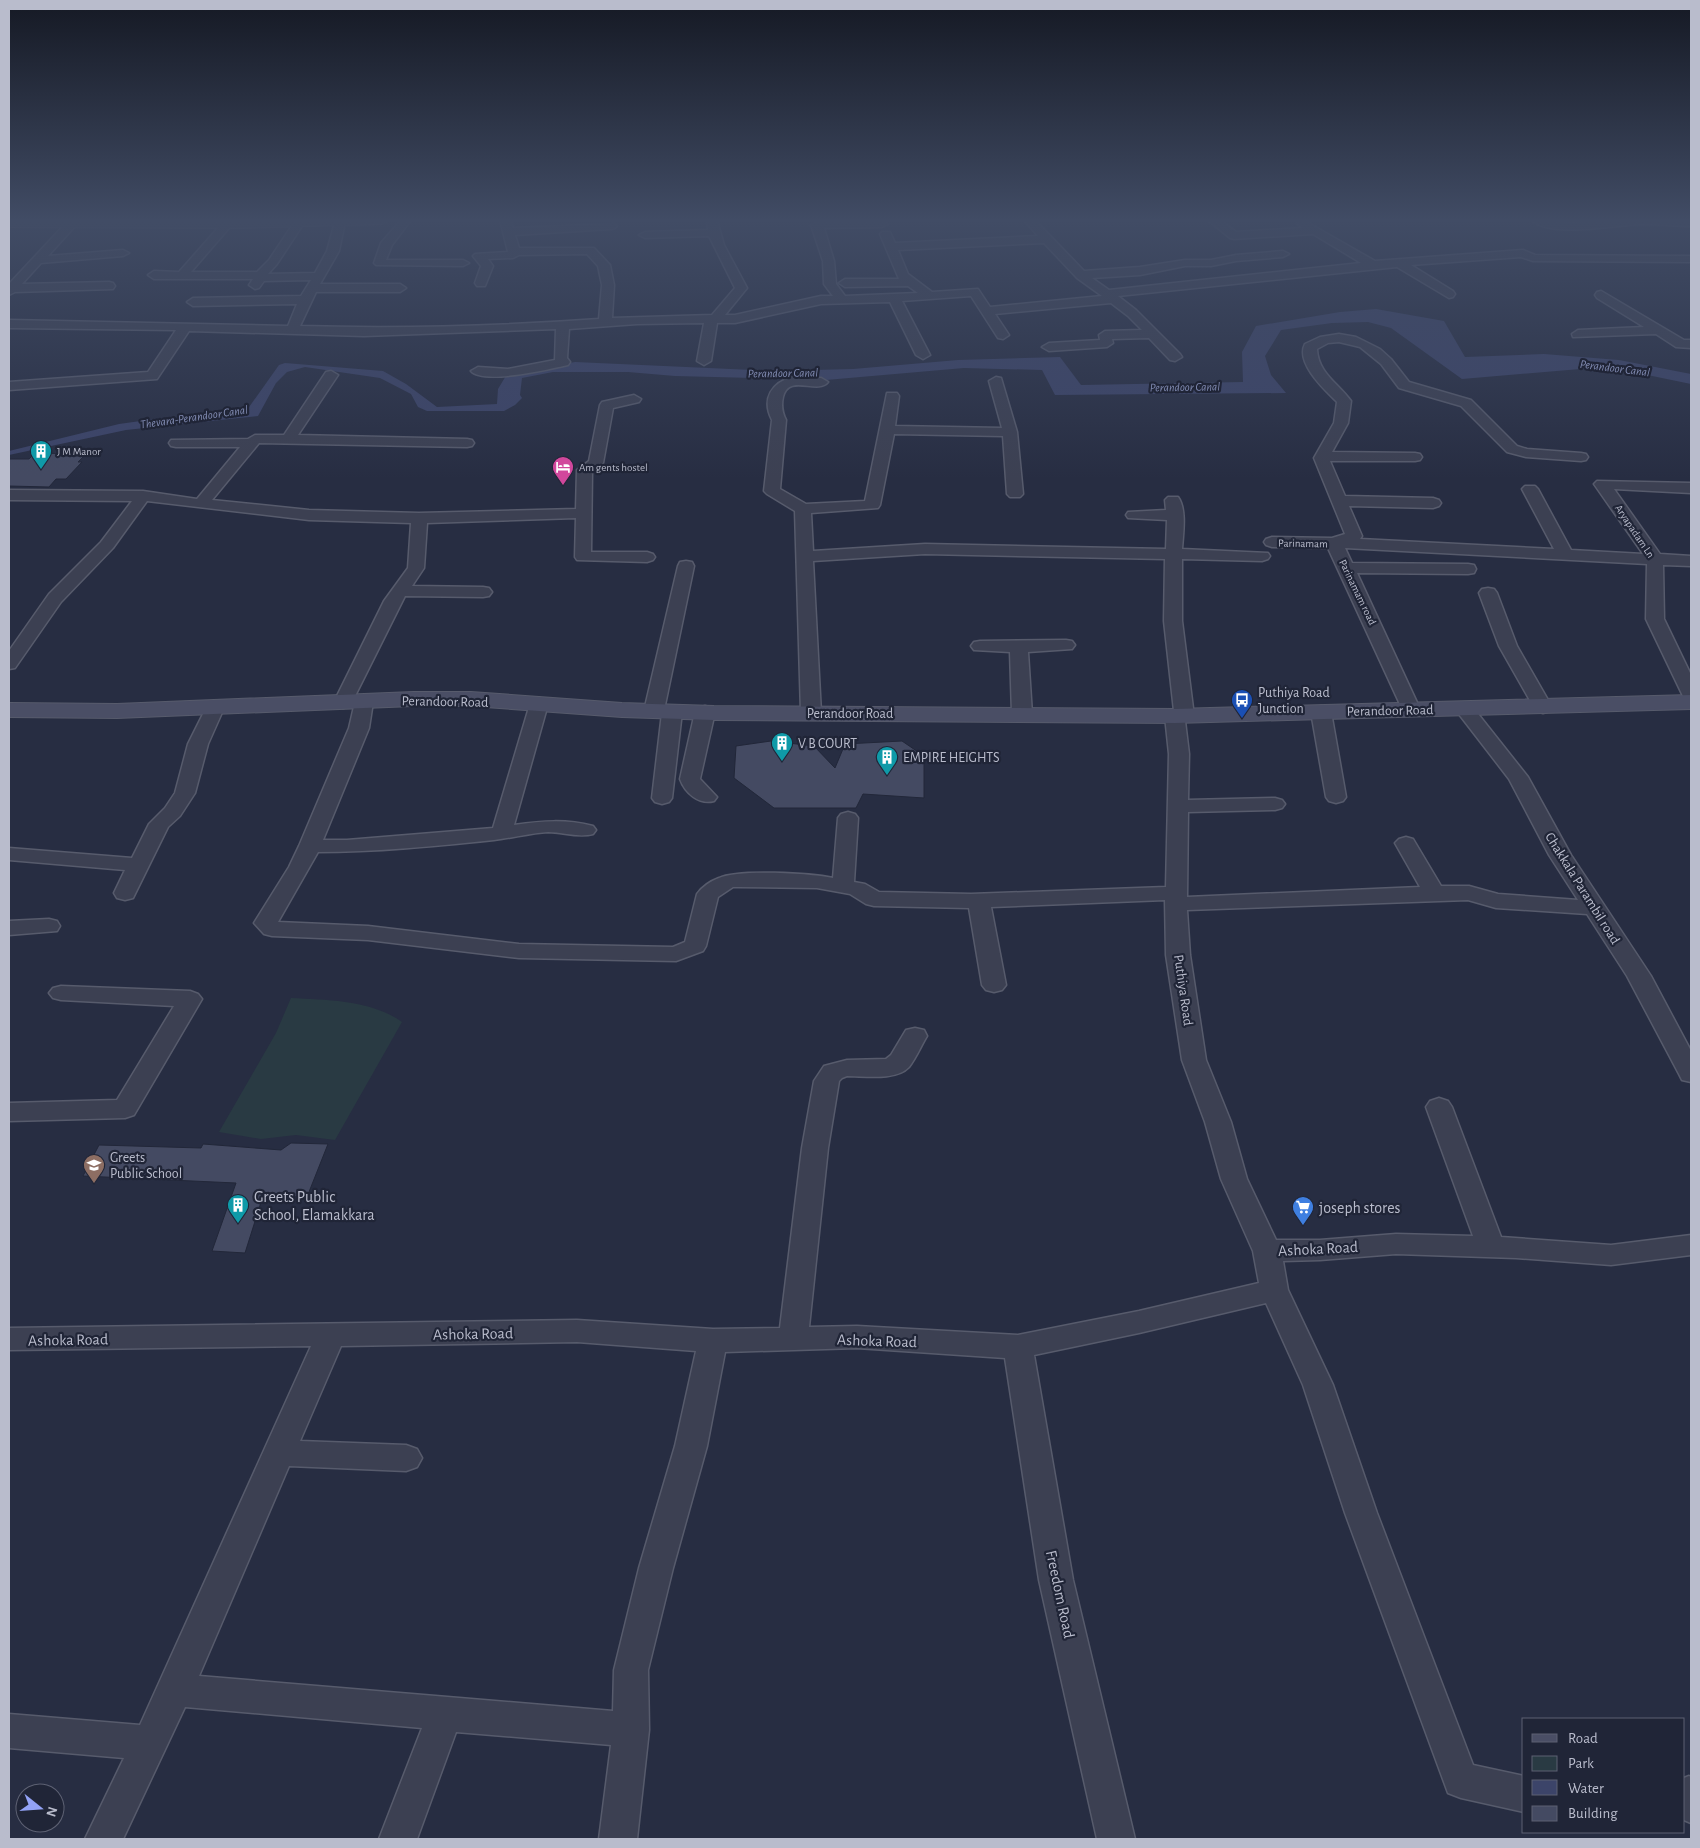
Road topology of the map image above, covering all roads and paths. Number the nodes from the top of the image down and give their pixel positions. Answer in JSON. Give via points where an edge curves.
{"nodes":[{"id":1,"x":302,"y":306,"type":"edge"},
{"id":2,"x":606,"y":306,"type":"edge"},
{"id":3,"x":725,"y":306,"type":"edge"},
{"id":4,"x":793,"y":306,"type":"edge"},
{"id":5,"x":898,"y":306,"type":"edge"},
{"id":6,"x":983,"y":306,"type":"edge"},
{"id":7,"x":1019,"y":306,"type":"edge"},
{"id":8,"x":1124,"y":306,"type":"edge"},
{"id":9,"x":1620,"y":306,"type":"edge"},
{"id":10,"x":986,"y":310,"type":"junction"},
{"id":11,"x":713,"y":320,"type":"junction"},
{"id":12,"x":605,"y":321,"type":"junction"},
{"id":13,"x":9,"y":324,"type":"edge"},
{"id":14,"x":562,"y":325,"type":"junction"},
{"id":15,"x":185,"y":328,"type":"junction"},
{"id":16,"x":292,"y":330,"type":"junction"},
{"id":17,"x":1660,"y":330,"type":"junction"},
{"id":18,"x":1153,"y":334,"type":"junction"},
{"id":19,"x":1578,"y":334,"type":"dead end"},
{"id":20,"x":1002,"y":335,"type":"dead end"},
{"id":21,"x":1691,"y":344,"type":"edge"},
{"id":22,"x":1049,"y":347,"type":"dead end"},
{"id":23,"x":923,"y":355,"type":"dead end"},
{"id":24,"x":1175,"y":358,"type":"dead end"},
{"id":25,"x":704,"y":361,"type":"dead end"},
{"id":26,"x":478,"y":371,"type":"dead end"},
{"id":27,"x":331,"y":375,"type":"dead end"},
{"id":28,"x":996,"y":380,"type":"dead end"},
{"id":29,"x":821,"y":382,"type":"dead end"},
{"id":30,"x":9,"y":386,"type":"edge"},
{"id":31,"x":892,"y":396,"type":"dead end"},
{"id":32,"x":634,"y":399,"type":"dead end"},
{"id":33,"x":887,"y":430,"type":"junction"},
{"id":34,"x":1010,"y":432,"type":"junction"},
{"id":35,"x":288,"y":440,"type":"junction"},
{"id":36,"x":176,"y":443,"type":"dead end"},
{"id":37,"x":251,"y":443,"type":"junction"},
{"id":38,"x":467,"y":443,"type":"dead end"},
{"id":39,"x":1322,"y":457,"type":"junction"},
{"id":40,"x":1415,"y":457,"type":"dead end"},
{"id":41,"x":1581,"y":457,"type":"dead end"},
{"id":42,"x":1691,"y":488,"type":"edge"},
{"id":43,"x":1530,"y":489,"type":"dead end"},
{"id":44,"x":1015,"y":494,"type":"dead end"},
{"id":45,"x":9,"y":495,"type":"edge"},
{"id":46,"x":143,"y":496,"type":"junction"},
{"id":47,"x":1339,"y":501,"type":"junction"},
{"id":48,"x":1433,"y":503,"type":"dead end"},
{"id":49,"x":201,"y":504,"type":"junction"},
{"id":50,"x":803,"y":509,"type":"junction"},
{"id":51,"x":584,"y":513,"type":"junction"},
{"id":52,"x":1134,"y":515,"type":"dead end"},
{"id":53,"x":419,"y":518,"type":"junction"},
{"id":54,"x":1272,"y":542,"type":"dead end"},
{"id":55,"x":1334,"y":543,"type":"junction"},
{"id":56,"x":1174,"y":553,"type":"junction"},
{"id":57,"x":1566,"y":555,"type":"junction"},
{"id":58,"x":806,"y":556,"type":"junction"},
{"id":59,"x":1262,"y":556,"type":"dead end"},
{"id":60,"x":647,"y":557,"type":"dead end"},
{"id":61,"x":1655,"y":560,"type":"junction"},
{"id":62,"x":1691,"y":561,"type":"edge"},
{"id":63,"x":686,"y":566,"type":"dead end"},
{"id":64,"x":1346,"y":568,"type":"junction"},
{"id":65,"x":1468,"y":569,"type":"dead end"},
{"id":66,"x":400,"y":591,"type":"junction"},
{"id":67,"x":484,"y":592,"type":"dead end"},
{"id":68,"x":1488,"y":593,"type":"dead end"},
{"id":69,"x":1066,"y":644,"type":"dead end"},
{"id":70,"x":980,"y":646,"type":"dead end"},
{"id":71,"x":1019,"y":647,"type":"junction"},
{"id":72,"x":9,"y":664,"type":"edge"},
{"id":73,"x":1691,"y":694,"type":"edge"},
{"id":74,"x":354,"y":702,"type":"junction"},
{"id":75,"x":1691,"y":702,"type":"edge"},
{"id":76,"x":540,"y":704,"type":"junction"},
{"id":77,"x":1543,"y":707,"type":"junction"},
{"id":78,"x":215,"y":708,"type":"junction"},
{"id":79,"x":1464,"y":708,"type":"junction"},
{"id":80,"x":1411,"y":709,"type":"junction"},
{"id":81,"x":9,"y":710,"type":"edge"},
{"id":82,"x":663,"y":711,"type":"junction"},
{"id":83,"x":705,"y":712,"type":"junction"},
{"id":84,"x":1321,"y":712,"type":"junction"},
{"id":85,"x":810,"y":713,"type":"junction"},
{"id":86,"x":1022,"y":714,"type":"junction"},
{"id":87,"x":1180,"y":716,"type":"junction"},
{"id":88,"x":707,"y":797,"type":"dead end"},
{"id":89,"x":1336,"y":797,"type":"dead end"},
{"id":90,"x":662,"y":798,"type":"dead end"},
{"id":91,"x":1275,"y":804,"type":"dead end"},
{"id":92,"x":1178,"y":806,"type":"junction"},
{"id":93,"x":848,"y":818,"type":"dead end"},
{"id":94,"x":586,"y":830,"type":"dead end"},
{"id":95,"x":502,"y":833,"type":"junction"},
{"id":96,"x":1406,"y":843,"type":"dead end"},
{"id":97,"x":310,"y":846,"type":"junction"},
{"id":98,"x":9,"y":854,"type":"edge"},
{"id":99,"x":139,"y":865,"type":"junction"},
{"id":100,"x":843,"y":886,"type":"junction"},
{"id":101,"x":125,"y":893,"type":"dead end"},
{"id":102,"x":1434,"y":893,"type":"junction"},
{"id":103,"x":1176,"y":898,"type":"junction"},
{"id":104,"x":979,"y":900,"type":"junction"},
{"id":105,"x":1594,"y":908,"type":"junction"},
{"id":106,"x":49,"y":926,"type":"dead end"},
{"id":107,"x":9,"y":928,"type":"edge"},
{"id":108,"x":994,"y":985,"type":"dead end"},
{"id":109,"x":61,"y":993,"type":"dead end"},
{"id":110,"x":915,"y":1036,"type":"dead end"},
{"id":111,"x":1691,"y":1074,"type":"edge"},
{"id":112,"x":1439,"y":1107,"type":"dead end"},
{"id":113,"x":9,"y":1112,"type":"edge"},
{"id":114,"x":1691,"y":1245,"type":"edge"},
{"id":115,"x":1491,"y":1247,"type":"junction"},
{"id":116,"x":1267,"y":1251,"type":"junction"},
{"id":117,"x":1274,"y":1290,"type":"junction"},
{"id":118,"x":330,"y":1335,"type":"junction"},
{"id":119,"x":9,"y":1339,"type":"edge"},
{"id":120,"x":793,"y":1339,"type":"junction"},
{"id":121,"x":713,"y":1341,"type":"junction"},
{"id":122,"x":1018,"y":1346,"type":"junction"},
{"id":123,"x":280,"y":1453,"type":"junction"},
{"id":124,"x":406,"y":1458,"type":"dead end"},
{"id":125,"x":175,"y":1690,"type":"junction"},
{"id":126,"x":445,"y":1714,"type":"junction"},
{"id":127,"x":631,"y":1730,"type":"junction"},
{"id":128,"x":9,"y":1731,"type":"edge"},
{"id":129,"x":150,"y":1743,"type":"junction"},
{"id":130,"x":1522,"y":1794,"type":"edge"},
{"id":131,"x":104,"y":1839,"type":"edge"},
{"id":132,"x":398,"y":1839,"type":"edge"},
{"id":133,"x":618,"y":1839,"type":"edge"},
{"id":134,"x":1116,"y":1839,"type":"edge"}],
"edges":[{"from":1,"to":16,"type":"street"},
{"from":2,"to":12,"type":"street"},
{"from":3,"to":11,"type":"street"},
{"from":4,"to":11,"type":"street","via":[[735,319]]},
{"from":5,"to":23,"type":"street"},
{"from":6,"to":10,"type":"street"},
{"from":7,"to":10,"type":"street"},
{"from":8,"to":18,"type":"street"},
{"from":9,"to":17,"type":"street"},
{"from":10,"to":20,"type":"street"},
{"from":11,"to":12,"type":"street"},
{"from":11,"to":25,"type":"street"},
{"from":12,"to":14,"type":"street"},
{"from":13,"to":15,"type":"street"},
{"from":14,"to":16,"type":"street","via":[[364,332]]},
{"from":14,"to":26,"type":"street","via":[[560,358],[563,362],[508,373]]},
{"from":15,"to":16,"type":"street"},
{"from":15,"to":30,"type":"street","via":[[152,376]]},
{"from":17,"to":19,"type":"street"},
{"from":17,"to":21,"type":"street","via":[[1681,344]]},
{"from":18,"to":22,"type":"street","via":[[1105,335],[1108,343]]},
{"from":18,"to":24,"type":"street"},
{"from":27,"to":35,"type":"street"},
{"from":28,"to":34,"type":"street"},
{"from":29,"to":50,"type":"street","via":[[786,382],[776,390],[774,411],[779,420],[772,491]]},
{"from":31,"to":33,"type":"street"},
{"from":32,"to":51,"type":"street","via":[[607,405],[596,463],[585,470]]},
{"from":33,"to":34,"type":"street"},
{"from":33,"to":50,"type":"street","via":[[872,505]]},
{"from":34,"to":44,"type":"street"},
{"from":35,"to":37,"type":"street","via":[[255,439]]},
{"from":35,"to":38,"type":"street"},
{"from":36,"to":37,"type":"street"},
{"from":37,"to":49,"type":"street"},
{"from":39,"to":40,"type":"street"},
{"from":39,"to":41,"type":"street","via":[[1341,423],[1344,401],[1311,362],[1310,346],[1334,338],[1369,345],[1404,385],[1466,403],[1512,449]]},
{"from":39,"to":47,"type":"street","name":"Parinamam road"},
{"from":42,"to":61,"type":"street","name":"Aryapadam Ln","via":[[1602,484]]},
{"from":43,"to":57,"type":"street"},
{"from":45,"to":46,"type":"street"},
{"from":46,"to":49,"type":"street"},
{"from":46,"to":72,"type":"street","via":[[107,545],[55,598]]},
{"from":47,"to":48,"type":"street"},
{"from":47,"to":55,"type":"street","name":"Parinamam road","via":[[1354,536]]},
{"from":49,"to":53,"type":"street","via":[[309,515]]},
{"from":50,"to":58,"type":"street"},
{"from":51,"to":53,"type":"street"},
{"from":51,"to":60,"type":"street","via":[[583,557]]},
{"from":52,"to":56,"type":"street","name":"Puthiya Road","via":[[1174,508]]},
{"from":53,"to":66,"type":"street","via":[[416,568]]},
{"from":54,"to":55,"type":"street","name":"Parinamam"},
{"from":55,"to":57,"type":"street","name":"Parinamam"},
{"from":55,"to":64,"type":"street","name":"Parinamam road"},
{"from":56,"to":58,"type":"street","via":[[924,549]]},
{"from":56,"to":59,"type":"street"},
{"from":56,"to":87,"type":"street","name":"Puthiya Road","via":[[1172,589]]},
{"from":57,"to":61,"type":"street","name":"Parinamam"},
{"from":58,"to":85,"type":"street"},
{"from":61,"to":62,"type":"street","name":"Parinamam"},
{"from":61,"to":73,"type":"street","name":"Aryapadam Ln","via":[[1655,619]]},
{"from":63,"to":82,"type":"street"},
{"from":64,"to":65,"type":"street"},
{"from":64,"to":80,"type":"street","name":"Parinamam road"},
{"from":66,"to":67,"type":"street"},
{"from":66,"to":74,"type":"street","via":[[393,601]]},
{"from":68,"to":77,"type":"street","via":[[1508,646]]},
{"from":69,"to":71,"type":"street"},
{"from":70,"to":71,"type":"street"},
{"from":71,"to":86,"type":"street"},
{"from":74,"to":76,"type":"main road","name":"Perandoor Road","via":[[471,699]]},
{"from":74,"to":78,"type":"main road","name":"Perandoor Road"},
{"from":74,"to":97,"type":"street","via":[[359,728]]},
{"from":75,"to":77,"type":"main road","name":"Perandoor Road"},
{"from":76,"to":82,"type":"main road","name":"Perandoor Road"},
{"from":76,"to":95,"type":"street"},
{"from":77,"to":79,"type":"main road","name":"Perandoor Road"},
{"from":78,"to":81,"type":"main road","name":"Perandoor Road"},
{"from":78,"to":99,"type":"street","via":[[198,744],[185,794],[160,824]]},
{"from":79,"to":80,"type":"main road","name":"Perandoor Road"},
{"from":79,"to":105,"type":"street","name":"Chakkala Parambil road","via":[[1518,777],[1560,855]]},
{"from":80,"to":84,"type":"main road","name":"Perandoor Road"},
{"from":82,"to":83,"type":"main road","name":"Perandoor Road"},
{"from":82,"to":90,"type":"street"},
{"from":83,"to":85,"type":"main road","name":"Perandoor Road"},
{"from":83,"to":88,"type":"street","via":[[690,779],[692,785]]},
{"from":84,"to":87,"type":"main road","name":"Perandoor Road"},
{"from":84,"to":89,"type":"street"},
{"from":85,"to":86,"type":"main road","name":"Perandoor Road"},
{"from":86,"to":87,"type":"main road","name":"Perandoor Road"},
{"from":87,"to":92,"type":"street","name":"Puthiya Road"},
{"from":91,"to":92,"type":"street"},
{"from":92,"to":103,"type":"street","name":"Puthiya Road"},
{"from":93,"to":100,"type":"street"},
{"from":94,"to":95,"type":"street","via":[[547,826]]},
{"from":95,"to":97,"type":"street","via":[[411,842]]},
{"from":96,"to":102,"type":"street"},
{"from":97,"to":100,"type":"street","via":[[266,923],[272,929],[368,934],[519,951],[676,954],[695,946],[708,894],[727,882],[817,881]]},
{"from":98,"to":99,"type":"street"},
{"from":99,"to":101,"type":"street"},
{"from":100,"to":104,"type":"street","via":[[858,889],[874,899]]},
{"from":102,"to":103,"type":"street"},
{"from":102,"to":105,"type":"street","via":[[1469,893],[1496,901]]},
{"from":103,"to":104,"type":"street"},
{"from":103,"to":116,"type":"street","name":"Puthiya Road","via":[[1178,955],[1194,1060],[1218,1122],[1234,1180]]},
{"from":104,"to":108,"type":"street"},
{"from":105,"to":111,"type":"street","name":"Chakkala Parambil road","via":[[1638,976]]},
{"from":106,"to":107,"type":"street"},
{"from":109,"to":113,"type":"street","via":[[190,999],[125,1108]]},
{"from":110,"to":120,"type":"street","via":[[900,1061],[892,1067],[847,1068],[833,1072],[827,1081],[815,1148]]},
{"from":112,"to":115,"type":"street"},
{"from":114,"to":115,"type":"street","name":"Ashoka Road","via":[[1611,1255]]},
{"from":115,"to":116,"type":"street","name":"Ashoka Road","via":[[1396,1244]]},
{"from":116,"to":117,"type":"street","name":"Ashoka Road"},
{"from":117,"to":122,"type":"street","name":"Ashoka Road"},
{"from":117,"to":130,"type":"street","via":[[1318,1385],[1361,1513],[1461,1780]]},
{"from":118,"to":119,"type":"street","name":"Ashoka Road"},
{"from":118,"to":121,"type":"street","name":"Ashoka Road","via":[[577,1331]]},
{"from":118,"to":123,"type":"street"},
{"from":120,"to":121,"type":"street","name":"Ashoka Road"},
{"from":120,"to":122,"type":"street","name":"Ashoka Road","via":[[857,1338]]},
{"from":121,"to":127,"type":"street","via":[[691,1446],[631,1670]]},
{"from":122,"to":134,"type":"street","name":"Freedom Road","via":[[1056,1580]]},
{"from":123,"to":124,"type":"street"},
{"from":123,"to":125,"type":"street"},
{"from":125,"to":126,"type":"street"},
{"from":125,"to":129,"type":"street"},
{"from":126,"to":127,"type":"street"},
{"from":126,"to":132,"type":"street"},
{"from":127,"to":133,"type":"street"},
{"from":128,"to":129,"type":"street"},
{"from":129,"to":131,"type":"street"}]}
